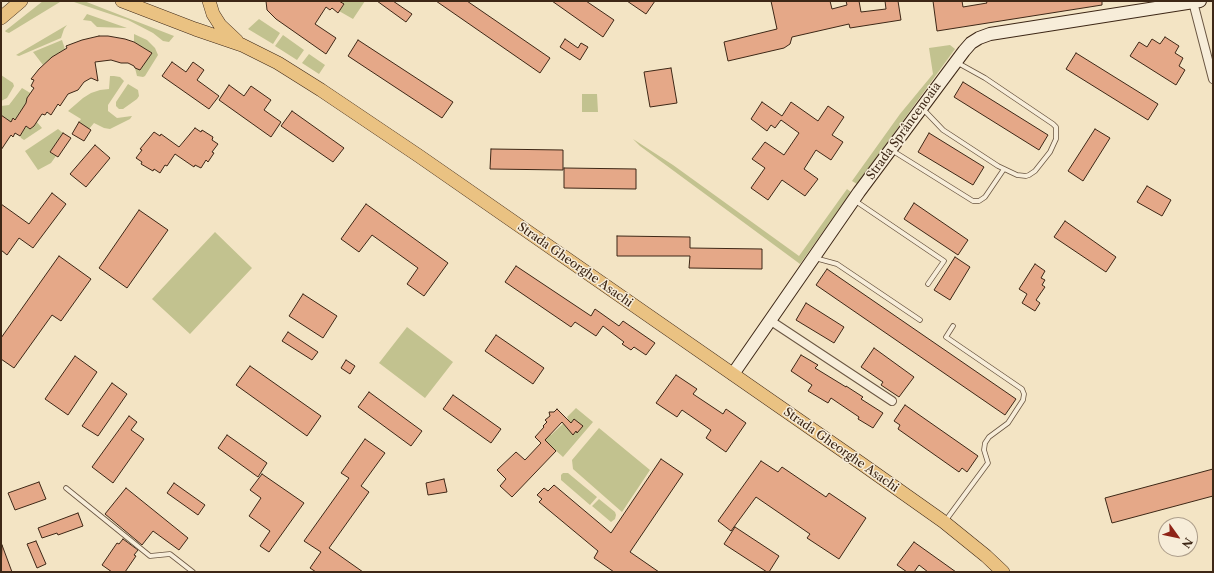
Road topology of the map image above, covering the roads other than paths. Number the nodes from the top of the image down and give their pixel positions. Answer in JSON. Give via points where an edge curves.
{"nodes":[{"id":1,"x":21,"y":1,"type":"edge"},
{"id":2,"x":122,"y":1,"type":"edge"},
{"id":3,"x":209,"y":1,"type":"edge"},
{"id":4,"x":1197,"y":2,"type":"edge"},
{"id":5,"x":1,"y":18,"type":"edge"},
{"id":6,"x":242,"y":45,"type":"junction"},
{"id":7,"x":955,"y":62,"type":"junction"},
{"id":8,"x":1213,"y":79,"type":"edge"},
{"id":9,"x":922,"y":107,"type":"junction"},
{"id":10,"x":890,"y":150,"type":"junction"},
{"id":11,"x":1004,"y":169,"type":"junction"},
{"id":12,"x":854,"y":200,"type":"junction"},
{"id":13,"x":814,"y":258,"type":"junction"},
{"id":14,"x":928,"y":284,"type":"dead end"},
{"id":15,"x":920,"y":320,"type":"dead end"},
{"id":16,"x":771,"y":321,"type":"junction"},
{"id":17,"x":953,"y":326,"type":"dead end"},
{"id":18,"x":733,"y":374,"type":"junction"},
{"id":19,"x":892,"y":401,"type":"dead end"},
{"id":20,"x":66,"y":488,"type":"dead end"},
{"id":21,"x":944,"y":522,"type":"junction"},
{"id":22,"x":193,"y":572,"type":"edge"},
{"id":23,"x":1003,"y":572,"type":"edge"}],
"edges":[{"from":1,"to":5,"type":"main road"},
{"from":2,"to":6,"type":"main road","name":"Strada Gheorghe Asachi"},
{"from":3,"to":6,"type":"main road","via":[[220,25]]},
{"from":4,"to":7,"type":"street","name":"Strada Sprâncenoaia","via":[[1152,6],[990,34],[972,42]]},
{"from":4,"to":8,"type":"street"},
{"from":6,"to":18,"type":"main road","name":"Strada Gheorghe Asachi","via":[[278,63],[376,127]]},
{"from":7,"to":9,"type":"street","name":"Strada Sprâncenoaia"},
{"from":7,"to":11,"type":"lane","via":[[971,69],[1056,128],[1056,139],[1050,152],[1035,171],[1026,176]]},
{"from":9,"to":10,"type":"street","name":"Strada Sprâncenoaia"},
{"from":9,"to":11,"type":"lane","via":[[943,130]]},
{"from":10,"to":11,"type":"lane","via":[[973,201],[985,197]]},
{"from":10,"to":12,"type":"street","name":"Strada Sprâncenoaia"},
{"from":12,"to":13,"type":"street","name":"Strada Sprâncenoaia"},
{"from":12,"to":14,"type":"lane","via":[[944,261]]},
{"from":13,"to":15,"type":"lane","via":[[837,264]]},
{"from":13,"to":16,"type":"street","name":"Strada Sprâncenoaia"},
{"from":16,"to":18,"type":"street","name":"Strada Sprâncenoaia"},
{"from":16,"to":19,"type":"street"},
{"from":17,"to":21,"type":"lane","via":[[946,337],[1022,389],[1024,394],[1023,400],[1008,423],[985,443],[984,450],[988,463]]},
{"from":18,"to":21,"type":"main road","name":"Strada Gheorghe Asachi"},
{"from":20,"to":22,"type":"lane","via":[[150,556],[170,554]]},
{"from":21,"to":23,"type":"main road","name":"Strada Gheorghe Asachi"}]}
